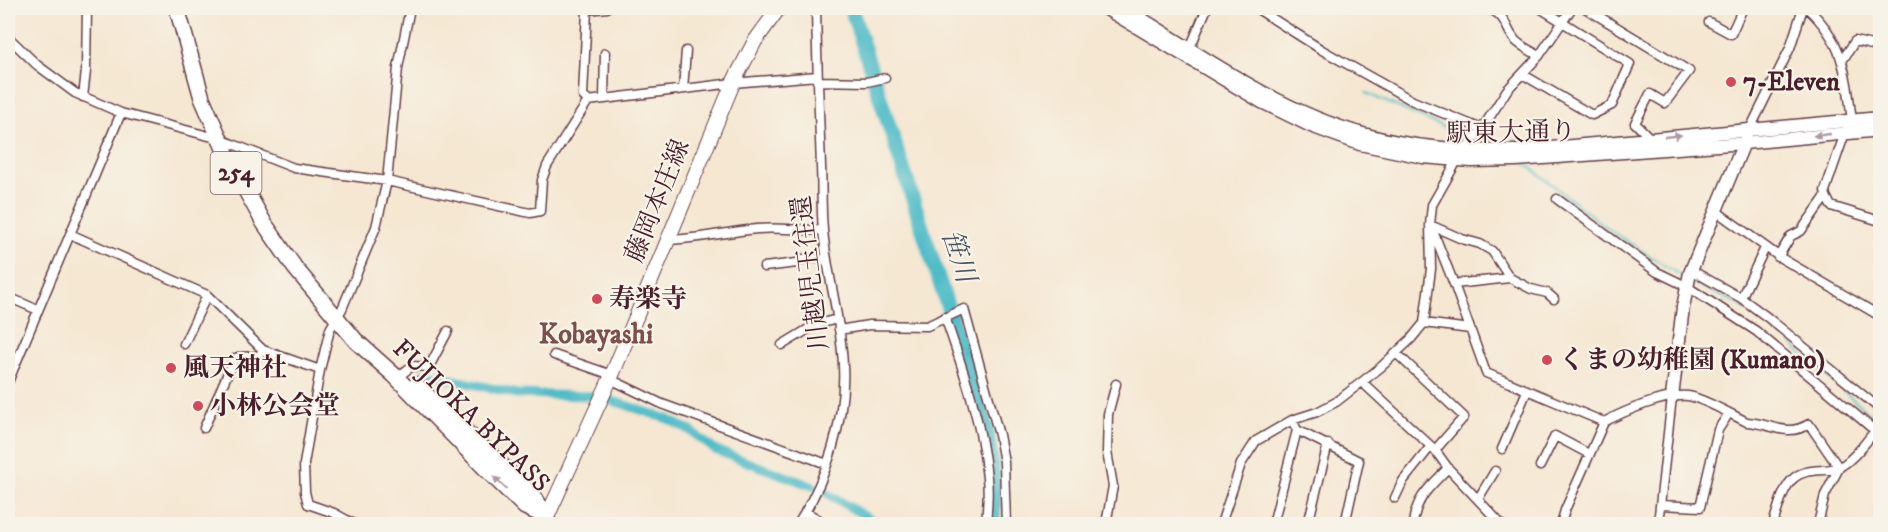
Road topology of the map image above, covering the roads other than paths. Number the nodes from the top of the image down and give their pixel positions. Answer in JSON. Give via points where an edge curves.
{"nodes":[{"id":1,"x":87,"y":8,"type":"edge"},
{"id":2,"x":177,"y":8,"type":"edge"},
{"id":3,"x":410,"y":8,"type":"edge"},
{"id":4,"x":607,"y":8,"type":"edge"},
{"id":5,"x":779,"y":8,"type":"edge"},
{"id":6,"x":816,"y":8,"type":"edge"},
{"id":7,"x":1106,"y":8,"type":"edge"},
{"id":8,"x":1124,"y":8,"type":"edge"},
{"id":9,"x":1208,"y":8,"type":"edge"},
{"id":10,"x":1256,"y":8,"type":"edge"},
{"id":11,"x":1487,"y":8,"type":"edge"},
{"id":12,"x":1540,"y":8,"type":"edge"},
{"id":13,"x":1572,"y":8,"type":"edge"},
{"id":14,"x":1585,"y":8,"type":"edge"},
{"id":15,"x":1743,"y":8,"type":"edge"},
{"id":16,"x":1805,"y":8,"type":"edge"},
{"id":17,"x":1563,"y":21,"type":"junction"},
{"id":18,"x":1709,"y":22,"type":"dead end"},
{"id":19,"x":8,"y":37,"type":"edge"},
{"id":20,"x":1880,"y":47,"type":"edge"},
{"id":21,"x":1190,"y":48,"type":"junction"},
{"id":22,"x":686,"y":51,"type":"dead end"},
{"id":23,"x":605,"y":53,"type":"dead end"},
{"id":24,"x":1539,"y":56,"type":"junction"},
{"id":25,"x":1842,"y":62,"type":"junction"},
{"id":26,"x":1522,"y":74,"type":"junction"},
{"id":27,"x":817,"y":78,"type":"junction"},
{"id":28,"x":885,"y":78,"type":"dead end"},
{"id":29,"x":733,"y":83,"type":"junction"},
{"id":30,"x":683,"y":89,"type":"junction"},
{"id":31,"x":82,"y":97,"type":"junction"},
{"id":32,"x":604,"y":99,"type":"junction"},
{"id":33,"x":588,"y":101,"type":"junction"},
{"id":34,"x":121,"y":113,"type":"junction"},
{"id":35,"x":1881,"y":118,"type":"edge"},
{"id":36,"x":1848,"y":125,"type":"junction"},
{"id":37,"x":1482,"y":129,"type":"junction"},
{"id":38,"x":1750,"y":129,"type":"junction"},
{"id":39,"x":1881,"y":129,"type":"edge"},
{"id":40,"x":220,"y":139,"type":"junction"},
{"id":41,"x":1651,"y":139,"type":"junction"},
{"id":42,"x":1744,"y":143,"type":"junction"},
{"id":43,"x":1462,"y":155,"type":"junction"},
{"id":44,"x":387,"y":181,"type":"junction"},
{"id":45,"x":1826,"y":196,"type":"junction"},
{"id":46,"x":1557,"y":199,"type":"dead end"},
{"id":47,"x":1716,"y":211,"type":"junction"},
{"id":48,"x":1881,"y":221,"type":"edge"},
{"id":49,"x":1430,"y":225,"type":"junction"},
{"id":50,"x":823,"y":230,"type":"junction"},
{"id":51,"x":70,"y":234,"type":"junction"},
{"id":52,"x":668,"y":240,"type":"junction"},
{"id":53,"x":1765,"y":248,"type":"junction"},
{"id":54,"x":1778,"y":257,"type":"junction"},
{"id":55,"x":827,"y":261,"type":"junction"},
{"id":56,"x":764,"y":267,"type":"dead end"},
{"id":57,"x":1690,"y":272,"type":"junction"},
{"id":58,"x":1510,"y":278,"type":"junction"},
{"id":59,"x":1454,"y":284,"type":"junction"},
{"id":60,"x":1686,"y":286,"type":"junction"},
{"id":61,"x":207,"y":295,"type":"junction"},
{"id":62,"x":8,"y":297,"type":"edge"},
{"id":63,"x":1741,"y":298,"type":"junction"},
{"id":64,"x":1554,"y":299,"type":"dead end"},
{"id":65,"x":38,"y":310,"type":"junction"},
{"id":66,"x":1881,"y":316,"type":"edge"},
{"id":67,"x":336,"y":317,"type":"junction"},
{"id":68,"x":945,"y":317,"type":"junction"},
{"id":69,"x":837,"y":319,"type":"junction"},
{"id":70,"x":1424,"y":323,"type":"junction"},
{"id":71,"x":1470,"y":329,"type":"junction"},
{"id":72,"x":839,"y":330,"type":"junction"},
{"id":73,"x":448,"y":331,"type":"dead end"},
{"id":74,"x":184,"y":344,"type":"dead end"},
{"id":75,"x":782,"y":345,"type":"dead end"},
{"id":76,"x":263,"y":350,"type":"junction"},
{"id":77,"x":1396,"y":353,"type":"junction"},
{"id":78,"x":554,"y":355,"type":"dead end"},
{"id":79,"x":320,"y":370,"type":"junction"},
{"id":80,"x":403,"y":373,"type":"junction"},
{"id":81,"x":611,"y":377,"type":"junction"},
{"id":82,"x":8,"y":381,"type":"edge"},
{"id":83,"x":1362,"y":382,"type":"junction"},
{"id":84,"x":1116,"y":384,"type":"dead end"},
{"id":85,"x":1527,"y":390,"type":"junction"},
{"id":86,"x":1672,"y":397,"type":"junction"},
{"id":87,"x":1881,"y":409,"type":"edge"},
{"id":88,"x":1729,"y":413,"type":"junction"},
{"id":89,"x":1292,"y":420,"type":"junction"},
{"id":90,"x":1604,"y":422,"type":"junction"},
{"id":91,"x":1881,"y":423,"type":"edge"},
{"id":92,"x":204,"y":428,"type":"dead end"},
{"id":93,"x":1297,"y":430,"type":"junction"},
{"id":94,"x":1878,"y":433,"type":"edge"},
{"id":95,"x":1328,"y":444,"type":"junction"},
{"id":96,"x":1433,"y":448,"type":"junction"},
{"id":97,"x":1502,"y":449,"type":"dead end"},
{"id":98,"x":1589,"y":453,"type":"junction"},
{"id":99,"x":827,"y":464,"type":"junction"},
{"id":100,"x":1540,"y":466,"type":"dead end"},
{"id":101,"x":1448,"y":468,"type":"junction"},
{"id":102,"x":1839,"y":468,"type":"junction"},
{"id":103,"x":1495,"y":471,"type":"dead end"},
{"id":104,"x":1395,"y":498,"type":"dead end"},
{"id":105,"x":1478,"y":499,"type":"junction"},
{"id":106,"x":1661,"y":505,"type":"junction"},
{"id":107,"x":806,"y":512,"type":"junction"},
{"id":108,"x":548,"y":522,"type":"edge"},
{"id":109,"x":354,"y":525,"type":"edge"},
{"id":110,"x":798,"y":525,"type":"edge"},
{"id":111,"x":826,"y":525,"type":"edge"},
{"id":112,"x":986,"y":525,"type":"edge"},
{"id":113,"x":1006,"y":525,"type":"edge"},
{"id":114,"x":1106,"y":525,"type":"edge"},
{"id":115,"x":1221,"y":525,"type":"edge"},
{"id":116,"x":1273,"y":525,"type":"edge"},
{"id":117,"x":1308,"y":525,"type":"edge"},
{"id":118,"x":1345,"y":525,"type":"edge"},
{"id":119,"x":1413,"y":525,"type":"edge"},
{"id":120,"x":1501,"y":525,"type":"edge"},
{"id":121,"x":1561,"y":525,"type":"edge"},
{"id":122,"x":1658,"y":525,"type":"edge"},
{"id":123,"x":1773,"y":525,"type":"edge"},
{"id":124,"x":1818,"y":525,"type":"edge"}],
"edges":[{"from":1,"to":31,"type":"street"},
{"from":2,"to":40,"type":"highway","number":"254","via":[[202,98]]},
{"from":3,"to":44,"type":"street","via":[[398,68]]},
{"from":4,"to":33,"type":"street","via":[[587,10],[583,96]]},
{"from":5,"to":29,"type":"main road","name":"藤岡本庄線","via":[[755,41]]},
{"from":6,"to":27,"type":"street","name":"川越児玉往還"},
{"from":7,"to":43,"type":"street","name":"駅東大通り","via":[[1262,102],[1311,126],[1360,144],[1423,157]]},
{"from":8,"to":21,"type":"street","name":"駅東大通り"},
{"from":9,"to":21,"type":"street"},
{"from":10,"to":37,"type":"street","via":[[1413,101]]},
{"from":11,"to":24,"type":"street","via":[[1506,21],[1515,40]]},
{"from":12,"to":17,"type":"street"},
{"from":13,"to":17,"type":"street"},
{"from":14,"to":41,"type":"street","via":[[1689,70],[1665,103],[1650,94],[1635,123]]},
{"from":15,"to":18,"type":"street","via":[[1731,34]]},
{"from":16,"to":25,"type":"street","via":[[1822,21]]},
{"from":16,"to":38,"type":"street"},
{"from":17,"to":24,"type":"street"},
{"from":17,"to":26,"type":"street","via":[[1630,64],[1612,105],[1592,115]]},
{"from":19,"to":31,"type":"street","via":[[37,65]]},
{"from":20,"to":25,"type":"street","via":[[1855,41]]},
{"from":21,"to":43,"type":"street","name":"駅東大通り","via":[[1266,94],[1315,117],[1363,134]]},
{"from":22,"to":30,"type":"street"},
{"from":23,"to":32,"type":"street"},
{"from":24,"to":26,"type":"street"},
{"from":25,"to":36,"type":"street","via":[[1846,71]]},
{"from":26,"to":37,"type":"street"},
{"from":27,"to":28,"type":"street","via":[[867,82]]},
{"from":27,"to":29,"type":"street"},
{"from":27,"to":50,"type":"street","name":"川越児玉往還"},
{"from":29,"to":30,"type":"street"},
{"from":29,"to":52,"type":"main road","name":"藤岡本庄線"},
{"from":30,"to":32,"type":"street"},
{"from":31,"to":34,"type":"street"},
{"from":32,"to":33,"type":"street"},
{"from":33,"to":44,"type":"street","via":[[547,166],[540,211],[530,213]]},
{"from":34,"to":40,"type":"street"},
{"from":34,"to":51,"type":"street"},
{"from":35,"to":36,"type":"street","name":"駅東大通り"},
{"from":36,"to":38,"type":"street","name":"駅東大通り"},
{"from":36,"to":39,"type":"street","name":"駅東大通り"},
{"from":36,"to":42,"type":"street","name":"駅東大通り","one_way":true},
{"from":36,"to":45,"type":"street"},
{"from":37,"to":43,"type":"street"},
{"from":41,"to":38,"type":"street","name":"駅東大通り","one_way":true},
{"from":38,"to":42,"type":"street"},
{"from":40,"to":44,"type":"street","via":[[294,168]]},
{"from":40,"to":67,"type":"highway","number":"254","via":[[264,223]]},
{"from":41,"to":43,"type":"street","name":"駅東大通り"},
{"from":42,"to":43,"type":"street","name":"駅東大通り","via":[[1516,160],[1471,161]]},
{"from":42,"to":47,"type":"street"},
{"from":43,"to":49,"type":"street","via":[[1432,205]]},
{"from":44,"to":67,"type":"street","via":[[376,227]]},
{"from":45,"to":48,"type":"street","via":[[1831,206]]},
{"from":45,"to":54,"type":"street"},
{"from":46,"to":60,"type":"street","via":[[1657,272]]},
{"from":47,"to":53,"type":"street"},
{"from":47,"to":57,"type":"street"},
{"from":49,"to":58,"type":"street","via":[[1492,251]]},
{"from":49,"to":59,"type":"street"},
{"from":49,"to":70,"type":"street","via":[[1431,269]]},
{"from":50,"to":52,"type":"street","via":[[774,228]]},
{"from":50,"to":55,"type":"street","name":"川越児玉往還"},
{"from":51,"to":61,"type":"street"},
{"from":51,"to":65,"type":"street"},
{"from":52,"to":81,"type":"main road","name":"藤岡本庄線"},
{"from":53,"to":54,"type":"street"},
{"from":53,"to":63,"type":"street"},
{"from":54,"to":66,"type":"street"},
{"from":55,"to":56,"type":"street","via":[[814,258]]},
{"from":55,"to":69,"type":"street","name":"川越児玉往還"},
{"from":57,"to":60,"type":"street"},
{"from":57,"to":63,"type":"street"},
{"from":58,"to":59,"type":"street"},
{"from":58,"to":64,"type":"street"},
{"from":59,"to":71,"type":"street"},
{"from":60,"to":86,"type":"street"},
{"from":60,"to":94,"type":"street","via":[[1755,331]]},
{"from":61,"to":74,"type":"street"},
{"from":61,"to":76,"type":"street"},
{"from":62,"to":65,"type":"street"},
{"from":63,"to":87,"type":"street"},
{"from":65,"to":82,"type":"street"},
{"from":67,"to":79,"type":"street"},
{"from":67,"to":80,"type":"highway","name":"FUJIOKA BYPASS","number":"254"},
{"from":108,"to":67,"type":"highway","name":"FUJIOKA BYPASS","number":"254","one_way":true,"via":[[525,507],[489,473]]},
{"from":68,"to":72,"type":"street","via":[[927,326],[869,325]]},
{"from":68,"to":112,"type":"street","via":[[967,381],[981,442],[987,480]]},
{"from":68,"to":113,"type":"street","via":[[964,309],[999,435]]},
{"from":69,"to":72,"type":"street","name":"川越児玉往還"},
{"from":69,"to":75,"type":"street","via":[[815,326]]},
{"from":70,"to":71,"type":"street"},
{"from":70,"to":77,"type":"street"},
{"from":71,"to":85,"type":"street","via":[[1486,373]]},
{"from":72,"to":99,"type":"street","name":"川越児玉往還","via":[[842,388]]},
{"from":73,"to":80,"type":"street","via":[[429,367],[411,366]]},
{"from":76,"to":79,"type":"street"},
{"from":76,"to":92,"type":"street","via":[[259,356],[234,359]]},
{"from":77,"to":83,"type":"street"},
{"from":77,"to":96,"type":"street","via":[[1464,417]]},
{"from":78,"to":81,"type":"street"},
{"from":79,"to":109,"type":"street","via":[[304,464],[304,492],[308,504]]},
{"from":80,"to":108,"type":"highway","name":"FUJIOKA BYPASS","number":"254","via":[[533,495]]},
{"from":81,"to":99,"type":"street","via":[[662,404]]},
{"from":81,"to":108,"type":"main road","name":"藤岡本庄線"},
{"from":83,"to":89,"type":"street","via":[[1336,402]]},
{"from":83,"to":96,"type":"street"},
{"from":84,"to":114,"type":"street","via":[[1108,414],[1107,452],[1113,486]]},
{"from":85,"to":90,"type":"street"},
{"from":85,"to":97,"type":"street"},
{"from":86,"to":88,"type":"street","via":[[1689,396]]},
{"from":86,"to":90,"type":"street"},
{"from":86,"to":106,"type":"street"},
{"from":88,"to":102,"type":"street","via":[[1783,431],[1800,430],[1809,424]]},
{"from":88,"to":106,"type":"street","via":[[1718,430],[1700,507]]},
{"from":89,"to":93,"type":"street"},
{"from":89,"to":115,"type":"street","via":[[1250,448]]},
{"from":90,"to":98,"type":"street"},
{"from":91,"to":94,"type":"street"},
{"from":93,"to":95,"type":"street"},
{"from":93,"to":116,"type":"street"},
{"from":94,"to":102,"type":"street"},
{"from":95,"to":117,"type":"street"},
{"from":95,"to":118,"type":"street","via":[[1359,461]]},
{"from":96,"to":101,"type":"street"},
{"from":96,"to":104,"type":"street","via":[[1403,480]]},
{"from":98,"to":100,"type":"street","via":[[1555,436]]},
{"from":98,"to":121,"type":"street"},
{"from":99,"to":107,"type":"street","name":"川越児玉往還"},
{"from":101,"to":105,"type":"street"},
{"from":101,"to":119,"type":"street","via":[[1422,495]]},
{"from":102,"to":123,"type":"street","via":[[1794,477],[1787,485]]},
{"from":102,"to":124,"type":"street","via":[[1825,495]]},
{"from":103,"to":105,"type":"street"},
{"from":105,"to":120,"type":"street"},
{"from":106,"to":122,"type":"street"},
{"from":107,"to":110,"type":"street","name":"川越児玉往還"},
{"from":107,"to":111,"type":"street"}]}
